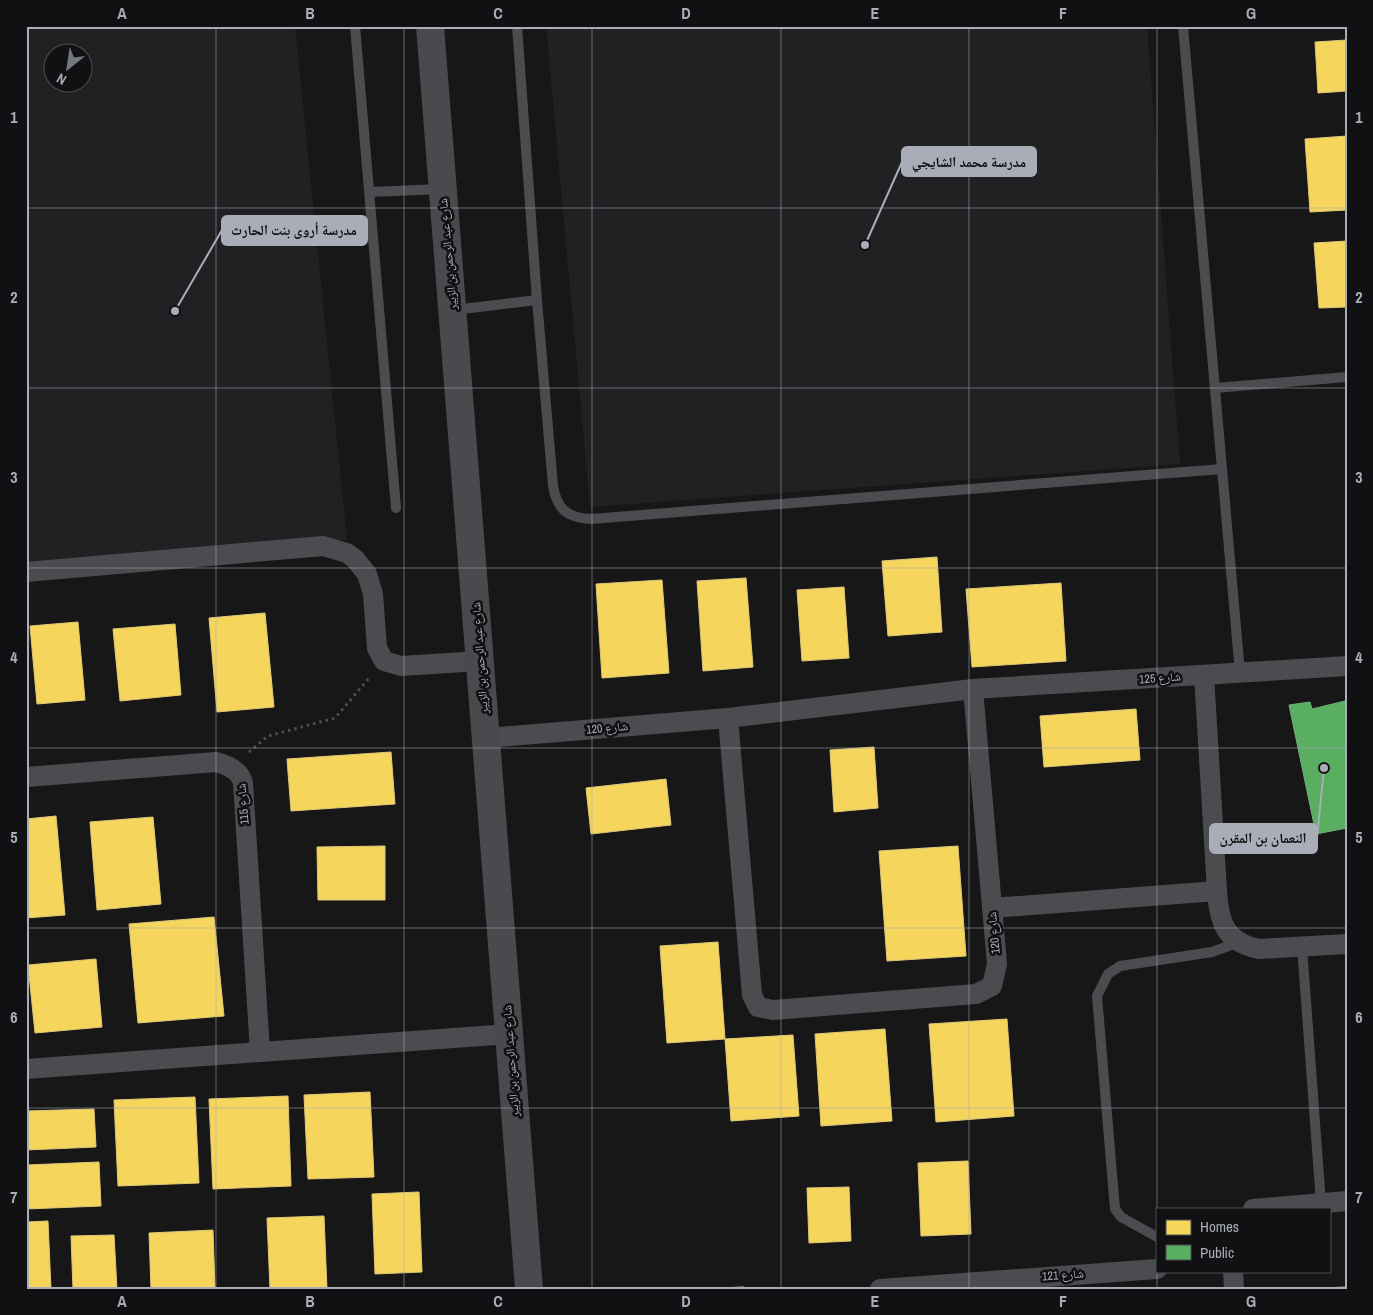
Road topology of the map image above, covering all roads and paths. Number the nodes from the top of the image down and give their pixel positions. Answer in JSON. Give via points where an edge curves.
{"nodes":[{"id":1,"x":355,"y":26,"type":"edge"},
{"id":2,"x":430,"y":26,"type":"edge"},
{"id":3,"x":517,"y":26,"type":"edge"},
{"id":4,"x":1183,"y":26,"type":"edge"},
{"id":5,"x":443,"y":189,"type":"junction"},
{"id":6,"x":370,"y":192,"type":"junction"},
{"id":7,"x":537,"y":300,"type":"junction"},
{"id":8,"x":452,"y":310,"type":"junction"},
{"id":9,"x":1347,"y":377,"type":"edge"},
{"id":10,"x":1215,"y":388,"type":"junction"},
{"id":11,"x":1222,"y":469,"type":"junction"},
{"id":12,"x":396,"y":508,"type":"dead end"},
{"id":13,"x":26,"y":572,"type":"edge"},
{"id":14,"x":384,"y":661,"type":"junction"},
{"id":15,"x":480,"y":661,"type":"junction"},
{"id":16,"x":1347,"y":666,"type":"edge"},
{"id":17,"x":1240,"y":673,"type":"junction"},
{"id":18,"x":1204,"y":675,"type":"junction"},
{"id":19,"x":973,"y":689,"type":"junction"},
{"id":20,"x":728,"y":718,"type":"junction"},
{"id":21,"x":486,"y":738,"type":"junction"},
{"id":22,"x":231,"y":767,"type":"junction"},
{"id":23,"x":26,"y":777,"type":"edge"},
{"id":24,"x":1217,"y":892,"type":"junction"},
{"id":25,"x":992,"y":908,"type":"junction"},
{"id":26,"x":1239,"y":942,"type":"junction"},
{"id":27,"x":1347,"y":944,"type":"edge"},
{"id":28,"x":1302,"y":947,"type":"junction"},
{"id":29,"x":509,"y":1034,"type":"junction"},
{"id":30,"x":260,"y":1052,"type":"junction"},
{"id":31,"x":26,"y":1069,"type":"edge"},
{"id":32,"x":1347,"y":1201,"type":"edge"},
{"id":33,"x":1321,"y":1203,"type":"junction"},
{"id":34,"x":1264,"y":1208,"type":"edge"},
{"id":35,"x":1156,"y":1236,"type":"edge"},
{"id":36,"x":1156,"y":1269,"type":"edge"},
{"id":37,"x":1233,"y":1272,"type":"edge"},
{"id":38,"x":529,"y":1289,"type":"edge"},
{"id":39,"x":880,"y":1289,"type":"edge"},
{"id":40,"x":1234,"y":1289,"type":"edge"}],
"edges":[{"from":1,"to":6,"type":"lane"},
{"from":2,"to":5,"type":"street","name":"شارع عبد الرحمن بن الزبير"},
{"from":3,"to":7,"type":"lane"},
{"from":4,"to":10,"type":"lane"},
{"from":5,"to":6,"type":"lane"},
{"from":5,"to":8,"type":"street","name":"شارع عبد الرحمن بن الزبير"},
{"from":6,"to":12,"type":"lane"},
{"from":7,"to":8,"type":"lane"},
{"from":7,"to":11,"type":"lane","via":[[556,499],[560,508],[582,519]]},
{"from":8,"to":15,"type":"street","name":"شارع عبد الرحمن بن الزبير"},
{"from":9,"to":10,"type":"lane"},
{"from":10,"to":11,"type":"lane"},
{"from":11,"to":17,"type":"lane"},
{"from":13,"to":14,"type":"street","via":[[323,546],[355,558],[367,574],[377,648]]},
{"from":14,"to":15,"type":"street","via":[[413,666]]},
{"from":14,"to":22,"type":"path","via":[[336,718],[268,736]]},
{"from":15,"to":21,"type":"street","name":"شارع عبد الرحمن بن الزبير"},
{"from":16,"to":17,"type":"street","name":"شارع 125"},
{"from":17,"to":18,"type":"street","name":"شارع 125"},
{"from":18,"to":19,"type":"street","name":"شارع 125"},
{"from":18,"to":24,"type":"street"},
{"from":19,"to":20,"type":"street","name":"شارع 120"},
{"from":19,"to":25,"type":"street","name":"شارع 120"},
{"from":20,"to":21,"type":"street","name":"شارع 120"},
{"from":20,"to":25,"type":"street","name":"شارع 120","via":[[752,995],[758,1007],[773,1010],[976,994],[992,986],[997,964]]},
{"from":21,"to":29,"type":"street","name":"شارع عبد الرحمن بن الزبير"},
{"from":22,"to":23,"type":"street","name":"شارع 115","via":[[211,762]]},
{"from":22,"to":30,"type":"street","name":"شارع 115","via":[[243,783]]},
{"from":24,"to":25,"type":"street"},
{"from":24,"to":26,"type":"street","via":[[1218,913],[1223,926]]},
{"from":26,"to":28,"type":"street","via":[[1259,949]]},
{"from":26,"to":35,"type":"lane","via":[[1212,952],[1120,966],[1108,974],[1097,996],[1115,1209],[1122,1217]]},
{"from":27,"to":28,"type":"street"},
{"from":28,"to":33,"type":"lane"},
{"from":29,"to":30,"type":"street"},
{"from":29,"to":38,"type":"street","name":"شارع عبد الرحمن بن الزبير"},
{"from":30,"to":31,"type":"street"},
{"from":32,"to":33,"type":"street"},
{"from":33,"to":34,"type":"street"},
{"from":36,"to":39,"type":"street","name":"شارع 121"},
{"from":37,"to":40,"type":"street"}]}
